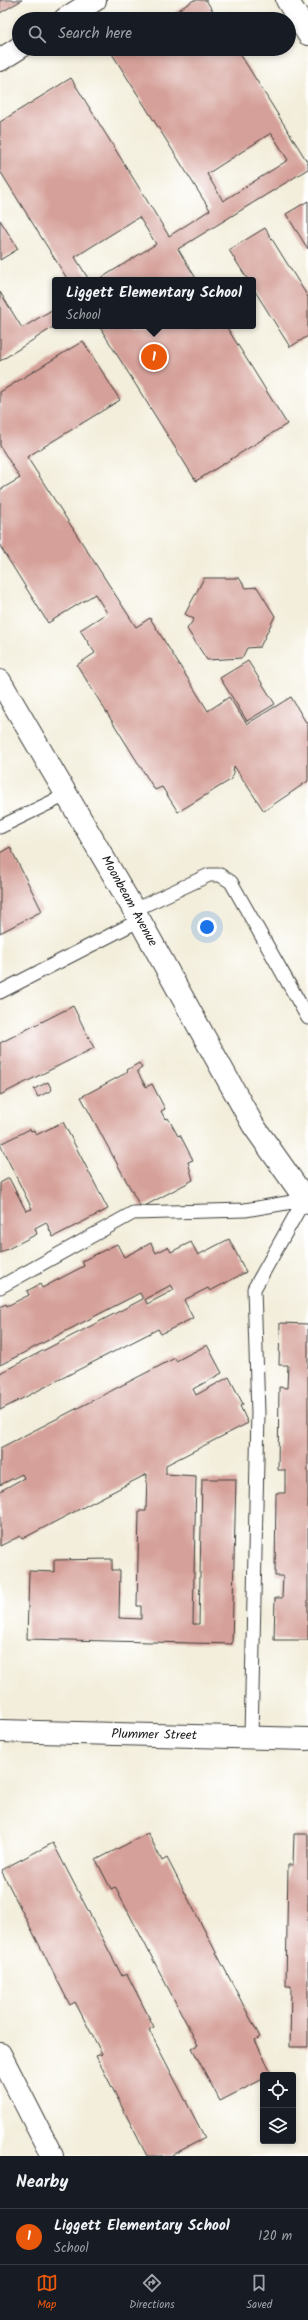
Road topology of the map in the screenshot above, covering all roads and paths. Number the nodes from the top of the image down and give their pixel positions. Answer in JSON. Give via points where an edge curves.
{"nodes":[{"id":1,"x":95,"y":0,"type":"edge"},
{"id":2,"x":287,"y":0,"type":"edge"},
{"id":3,"x":76,"y":12,"type":"edge"},
{"id":4,"x":294,"y":12,"type":"edge"},
{"id":5,"x":296,"y":15,"type":"edge"},
{"id":6,"x":308,"y":34,"type":"edge"},
{"id":7,"x":12,"y":52,"type":"edge"},
{"id":8,"x":0,"y":60,"type":"edge"},
{"id":9,"x":0,"y":680,"type":"edge"},
{"id":10,"x":6,"y":704,"type":"edge"},
{"id":11,"x":68,"y":794,"type":"junction"},
{"id":12,"x":0,"y":827,"type":"edge"},
{"id":13,"x":137,"y":915,"type":"junction"},
{"id":14,"x":0,"y":992,"type":"edge"},
{"id":15,"x":308,"y":1018,"type":"edge"},
{"id":16,"x":306,"y":1202,"type":"edge"},
{"id":17,"x":0,"y":1287,"type":"edge"},
{"id":18,"x":0,"y":1731,"type":"edge"},
{"id":19,"x":251,"y":1737,"type":"junction"},
{"id":20,"x":308,"y":1739,"type":"edge"},
{"id":21,"x":0,"y":2054,"type":"edge"},
{"id":22,"x":52,"y":2156,"type":"edge"}],
"edges":[{"from":1,"to":3,"type":"street"},
{"from":2,"to":4,"type":"street"},
{"from":5,"to":6,"type":"street"},
{"from":7,"to":8,"type":"street"},
{"from":9,"to":10,"type":"street","name":"Moonbeam Avenue"},
{"from":10,"to":11,"type":"street","name":"Moonbeam Avenue"},
{"from":11,"to":12,"type":"lane"},
{"from":11,"to":13,"type":"street","name":"Moonbeam Avenue"},
{"from":13,"to":14,"type":"lane"},
{"from":13,"to":15,"type":"lane","via":[[209,875],[220,875],[231,882]]},
{"from":13,"to":16,"type":"street","name":"Moonbeam Avenue","via":[[253,1124]]},
{"from":16,"to":17,"type":"lane","via":[[245,1210],[133,1213]]},
{"from":16,"to":19,"type":"lane","via":[[254,1289],[258,1413]]},
{"from":18,"to":19,"type":"street","name":"Plummer Street"},
{"from":19,"to":20,"type":"street","name":"Plummer Street"},
{"from":21,"to":22,"type":"street"}]}
